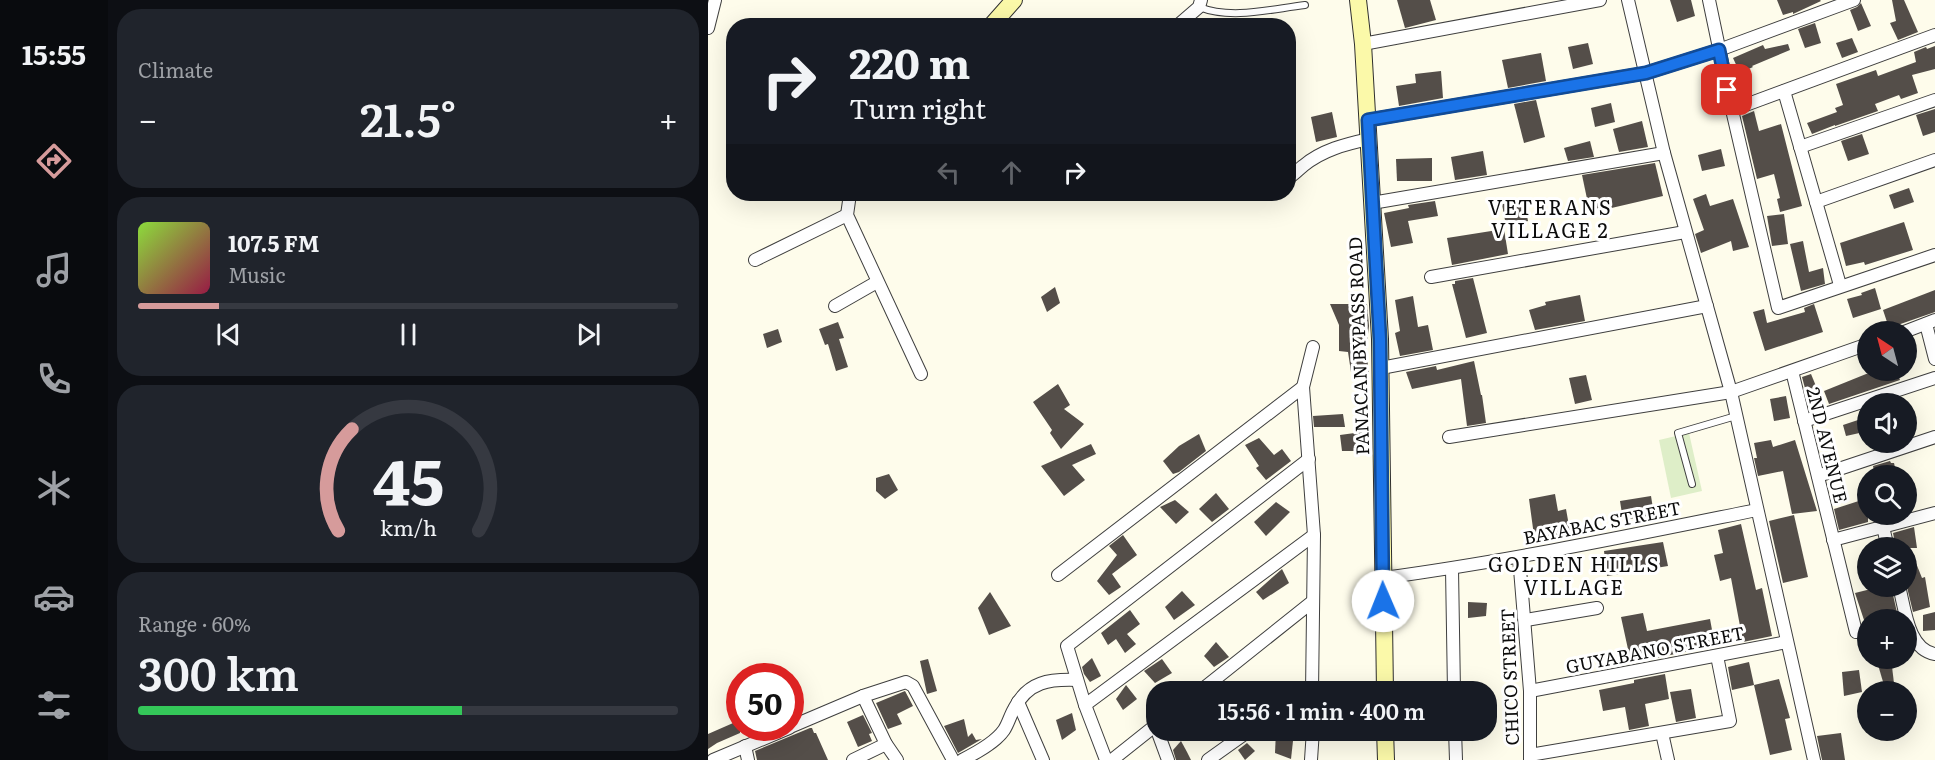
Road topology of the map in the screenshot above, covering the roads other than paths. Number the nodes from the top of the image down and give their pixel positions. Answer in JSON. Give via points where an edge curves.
{"nodes":[{"id":1,"x":715,"y":0,"type":"edge"},
{"id":2,"x":1014,"y":0,"type":"edge"},
{"id":3,"x":1358,"y":0,"type":"edge"},
{"id":4,"x":1600,"y":0,"type":"edge"},
{"id":5,"x":1628,"y":0,"type":"edge"},
{"id":6,"x":1854,"y":0,"type":"edge"},
{"id":7,"x":1712,"y":1,"type":"edge"},
{"id":8,"x":1200,"y":3,"type":"edge"},
{"id":9,"x":1305,"y":5,"type":"dead end"},
{"id":10,"x":998,"y":18,"type":"edge"},
{"id":11,"x":1185,"y":18,"type":"edge"},
{"id":12,"x":708,"y":28,"type":"edge"},
{"id":13,"x":1935,"y":35,"type":"edge"},
{"id":14,"x":1364,"y":44,"type":"junction"},
{"id":15,"x":1719,"y":50,"type":"junction"},
{"id":16,"x":1646,"y":73,"type":"junction"},
{"id":17,"x":1784,"y":91,"type":"junction"},
{"id":18,"x":1935,"y":100,"type":"edge"},
{"id":19,"x":1731,"y":110,"type":"junction"},
{"id":20,"x":1368,"y":120,"type":"junction"},
{"id":21,"x":1369,"y":139,"type":"junction"},
{"id":22,"x":1800,"y":147,"type":"junction"},
{"id":23,"x":1664,"y":153,"type":"junction"},
{"id":24,"x":1935,"y":160,"type":"edge"},
{"id":25,"x":1296,"y":171,"type":"edge"},
{"id":26,"x":849,"y":201,"type":"edge"},
{"id":27,"x":1372,"y":202,"type":"junction"},
{"id":28,"x":1816,"y":202,"type":"junction"},
{"id":29,"x":847,"y":215,"type":"junction"},
{"id":30,"x":1685,"y":232,"type":"junction"},
{"id":31,"x":1935,"y":255,"type":"edge"},
{"id":32,"x":755,"y":260,"type":"dead end"},
{"id":33,"x":1431,"y":277,"type":"dead end"},
{"id":34,"x":877,"y":282,"type":"junction"},
{"id":35,"x":1840,"y":285,"type":"junction"},
{"id":36,"x":835,"y":306,"type":"dead end"},
{"id":37,"x":1707,"y":306,"type":"junction"},
{"id":38,"x":1931,"y":322,"type":"edge"},
{"id":39,"x":1313,"y":347,"type":"dead end"},
{"id":40,"x":1857,"y":348,"type":"edge"},
{"id":41,"x":1935,"y":359,"type":"edge"},
{"id":42,"x":1381,"y":368,"type":"junction"},
{"id":43,"x":1792,"y":371,"type":"junction"},
{"id":44,"x":921,"y":374,"type":"dead end"},
{"id":45,"x":1935,"y":378,"type":"edge"},
{"id":46,"x":1303,"y":387,"type":"junction"},
{"id":47,"x":1731,"y":392,"type":"junction"},
{"id":48,"x":1737,"y":416,"type":"junction"},
{"id":49,"x":1804,"y":421,"type":"junction"},
{"id":50,"x":1449,"y":437,"type":"dead end"},
{"id":51,"x":1935,"y":437,"type":"edge"},
{"id":52,"x":1309,"y":459,"type":"junction"},
{"id":53,"x":1818,"y":476,"type":"junction"},
{"id":54,"x":1692,"y":484,"type":"dead end"},
{"id":55,"x":1757,"y":510,"type":"junction"},
{"id":56,"x":1935,"y":513,"type":"edge"},
{"id":57,"x":1883,"y":527,"type":"junction"},
{"id":58,"x":1314,"y":535,"type":"junction"},
{"id":59,"x":1885,"y":537,"type":"edge"},
{"id":60,"x":1833,"y":540,"type":"junction"},
{"id":61,"x":1519,"y":557,"type":"junction"},
{"id":62,"x":1452,"y":569,"type":"junction"},
{"id":63,"x":1058,"y":575,"type":"dead end"},
{"id":64,"x":1383,"y":578,"type":"junction"},
{"id":65,"x":1902,"y":597,"type":"edge"},
{"id":66,"x":1312,"y":602,"type":"junction"},
{"id":67,"x":1597,"y":608,"type":"dead end"},
{"id":68,"x":1526,"y":620,"type":"junction"},
{"id":69,"x":1856,"y":632,"type":"dead end"},
{"id":70,"x":1787,"y":642,"type":"junction"},
{"id":71,"x":1935,"y":654,"type":"edge"},
{"id":72,"x":1717,"y":656,"type":"junction"},
{"id":73,"x":1077,"y":680,"type":"junction"},
{"id":74,"x":1213,"y":681,"type":"edge"},
{"id":75,"x":1310,"y":681,"type":"edge"},
{"id":76,"x":1384,"y":681,"type":"edge"},
{"id":77,"x":1454,"y":681,"type":"edge"},
{"id":78,"x":1530,"y":691,"type":"junction"},
{"id":79,"x":863,"y":696,"type":"junction"},
{"id":80,"x":1018,"y":702,"type":"junction"},
{"id":81,"x":1085,"y":705,"type":"junction"},
{"id":82,"x":804,"y":721,"type":"edge"},
{"id":83,"x":1662,"y":733,"type":"junction"},
{"id":84,"x":1146,"y":735,"type":"edge"},
{"id":85,"x":757,"y":741,"type":"edge"},
{"id":86,"x":1161,"y":741,"type":"edge"},
{"id":87,"x":1235,"y":741,"type":"edge"},
{"id":88,"x":1312,"y":741,"type":"edge"},
{"id":89,"x":1385,"y":741,"type":"edge"},
{"id":90,"x":1455,"y":741,"type":"edge"},
{"id":91,"x":886,"y":744,"type":"junction"},
{"id":92,"x":745,"y":746,"type":"junction"},
{"id":93,"x":1530,"y":758,"type":"edge"},
{"id":94,"x":713,"y":760,"type":"edge"},
{"id":95,"x":748,"y":760,"type":"edge"},
{"id":96,"x":853,"y":760,"type":"edge"},
{"id":97,"x":897,"y":760,"type":"edge"},
{"id":98,"x":953,"y":760,"type":"edge"},
{"id":99,"x":962,"y":760,"type":"edge"},
{"id":100,"x":1043,"y":760,"type":"edge"},
{"id":101,"x":1106,"y":760,"type":"edge"},
{"id":102,"x":1112,"y":760,"type":"edge"},
{"id":103,"x":1168,"y":760,"type":"edge"},
{"id":104,"x":1208,"y":760,"type":"edge"},
{"id":105,"x":1311,"y":760,"type":"edge"},
{"id":106,"x":1386,"y":760,"type":"edge"},
{"id":107,"x":1456,"y":760,"type":"edge"},
{"id":108,"x":1668,"y":760,"type":"edge"},
{"id":109,"x":1814,"y":760,"type":"edge"}],
"edges":[{"from":1,"to":12,"type":"street"},
{"from":2,"to":10,"type":"main road"},
{"from":3,"to":14,"type":"main road","name":"PANACAN BYPASS ROAD"},
{"from":4,"to":14,"type":"street"},
{"from":5,"to":16,"type":"street"},
{"from":6,"to":15,"type":"street"},
{"from":7,"to":15,"type":"street"},
{"from":8,"to":9,"type":"lane","via":[[1209,11],[1233,13]]},
{"from":8,"to":11,"type":"street"},
{"from":13,"to":17,"type":"street"},
{"from":14,"to":20,"type":"main road","name":"PANACAN BYPASS ROAD"},
{"from":15,"to":16,"type":"street"},
{"from":15,"to":19,"type":"street"},
{"from":16,"to":20,"type":"street"},
{"from":16,"to":23,"type":"street"},
{"from":17,"to":19,"type":"street"},
{"from":17,"to":22,"type":"street"},
{"from":18,"to":22,"type":"street"},
{"from":19,"to":35,"type":"street","via":[[1778,308]]},
{"from":20,"to":21,"type":"main road","name":"PANACAN BYPASS ROAD"},
{"from":21,"to":25,"type":"street","via":[[1327,152]]},
{"from":21,"to":27,"type":"main road","name":"PANACAN BYPASS ROAD"},
{"from":22,"to":28,"type":"street"},
{"from":23,"to":27,"type":"street"},
{"from":23,"to":30,"type":"street"},
{"from":24,"to":28,"type":"street"},
{"from":26,"to":29,"type":"street"},
{"from":27,"to":42,"type":"main road","name":"PANACAN BYPASS ROAD"},
{"from":28,"to":35,"type":"street"},
{"from":29,"to":32,"type":"street"},
{"from":29,"to":34,"type":"street"},
{"from":30,"to":33,"type":"street"},
{"from":30,"to":37,"type":"street"},
{"from":31,"to":35,"type":"street"},
{"from":34,"to":36,"type":"street"},
{"from":34,"to":44,"type":"street"},
{"from":37,"to":42,"type":"street"},
{"from":37,"to":47,"type":"street"},
{"from":38,"to":41,"type":"street"},
{"from":39,"to":46,"type":"street"},
{"from":40,"to":43,"type":"street"},
{"from":42,"to":64,"type":"main road","name":"PANACAN BYPASS ROAD"},
{"from":43,"to":47,"type":"street"},
{"from":43,"to":49,"type":"street","name":"2ND AVENUE"},
{"from":45,"to":49,"type":"street"},
{"from":46,"to":52,"type":"street"},
{"from":46,"to":63,"type":"street"},
{"from":47,"to":48,"type":"street"},
{"from":47,"to":50,"type":"street"},
{"from":48,"to":54,"type":"lane","via":[[1678,433]]},
{"from":48,"to":55,"type":"street"},
{"from":49,"to":53,"type":"street","name":"2ND AVENUE"},
{"from":51,"to":53,"type":"street"},
{"from":52,"to":58,"type":"street"},
{"from":52,"to":73,"type":"street","via":[[1067,646]]},
{"from":53,"to":60,"type":"street","name":"2ND AVENUE"},
{"from":55,"to":61,"type":"street","name":"BAYABAC STREET"},
{"from":55,"to":70,"type":"street"},
{"from":56,"to":57,"type":"street"},
{"from":57,"to":59,"type":"street"},
{"from":57,"to":60,"type":"street"},
{"from":58,"to":66,"type":"street"},
{"from":58,"to":81,"type":"street"},
{"from":60,"to":69,"type":"street","name":"2ND AVENUE"},
{"from":61,"to":62,"type":"street","name":"BAYABAC STREET"},
{"from":61,"to":68,"type":"street","name":"CHICO STREET"},
{"from":62,"to":64,"type":"street","name":"BAYABAC STREET"},
{"from":62,"to":77,"type":"street"},
{"from":64,"to":76,"type":"main road","name":"PANACAN BYPASS ROAD"},
{"from":65,"to":71,"type":"street","via":[[1919,648]]},
{"from":66,"to":74,"type":"street"},
{"from":66,"to":75,"type":"street"},
{"from":67,"to":68,"type":"street"},
{"from":68,"to":78,"type":"street","name":"CHICO STREET"},
{"from":70,"to":72,"type":"street","name":"GUYABANO STREET"},
{"from":70,"to":109,"type":"street"},
{"from":72,"to":78,"type":"street","name":"GUYABANO STREET"},
{"from":72,"to":83,"type":"street","via":[[1730,721]]},
{"from":73,"to":80,"type":"street","via":[[1044,682]]},
{"from":73,"to":81,"type":"street"},
{"from":78,"to":93,"type":"street","name":"CHICO STREET"},
{"from":79,"to":82,"type":"street"},
{"from":79,"to":91,"type":"street"},
{"from":79,"to":98,"type":"street","via":[[902,683],[913,686]]},
{"from":80,"to":99,"type":"street","via":[[996,739]]},
{"from":80,"to":100,"type":"street"},
{"from":81,"to":101,"type":"street"},
{"from":83,"to":93,"type":"street"},
{"from":83,"to":108,"type":"street"},
{"from":84,"to":102,"type":"street"},
{"from":85,"to":92,"type":"street"},
{"from":86,"to":103,"type":"street"},
{"from":87,"to":104,"type":"street"},
{"from":88,"to":105,"type":"street"},
{"from":89,"to":106,"type":"main road"},
{"from":90,"to":107,"type":"street"},
{"from":91,"to":96,"type":"street"},
{"from":91,"to":97,"type":"street"},
{"from":92,"to":94,"type":"street"},
{"from":92,"to":95,"type":"street"}]}
